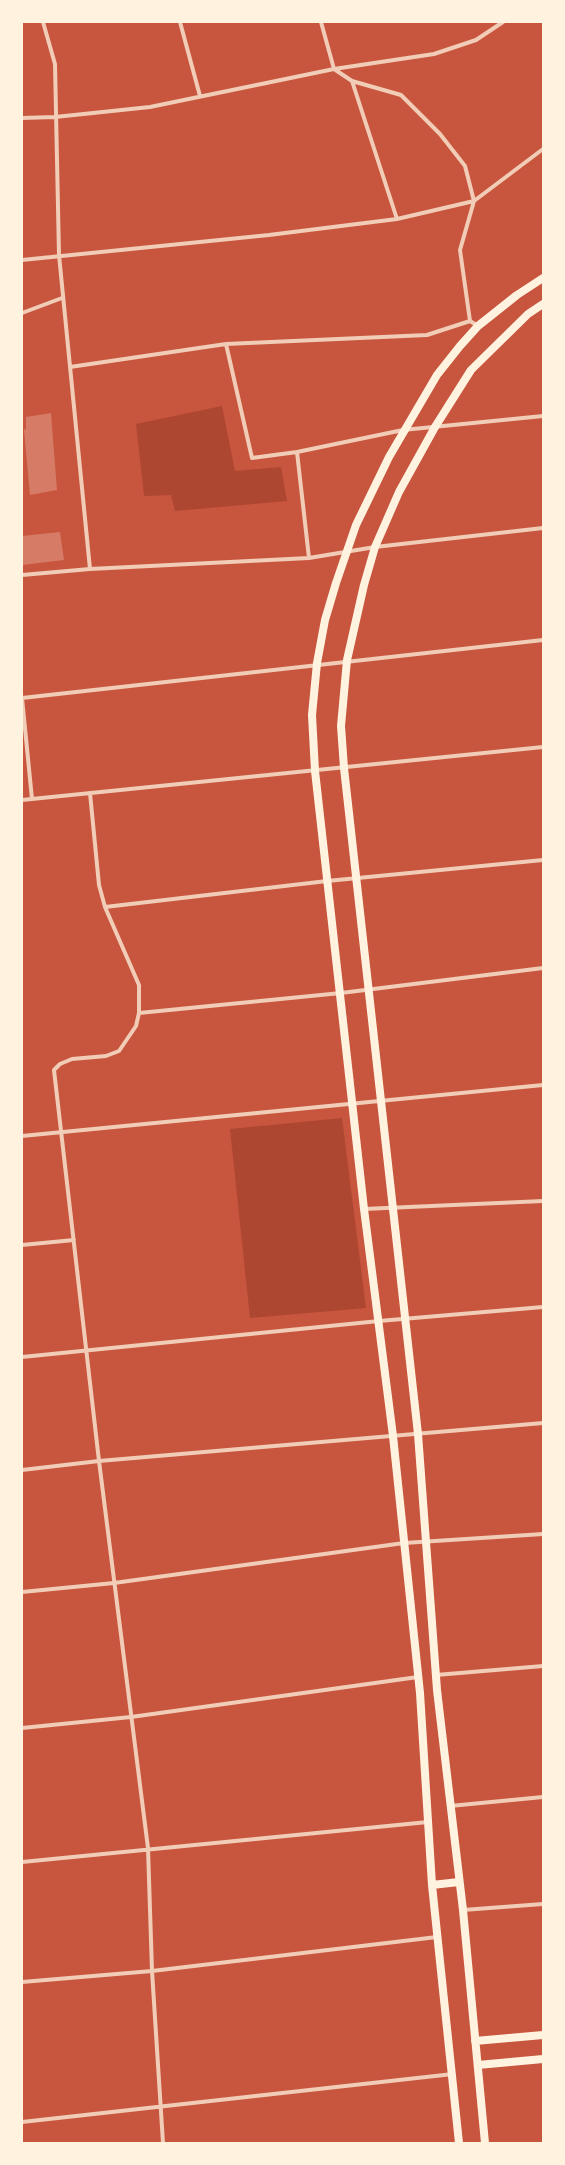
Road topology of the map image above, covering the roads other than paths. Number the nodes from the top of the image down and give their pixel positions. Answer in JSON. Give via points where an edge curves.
{"nodes":[{"id":1,"x":43,"y":22,"type":"edge"},
{"id":2,"x":180,"y":22,"type":"edge"},
{"id":3,"x":321,"y":22,"type":"edge"},
{"id":4,"x":503,"y":22,"type":"edge"},
{"id":5,"x":334,"y":69,"type":"junction"},
{"id":6,"x":352,"y":81,"type":"junction"},
{"id":7,"x":200,"y":96,"type":"junction"},
{"id":8,"x":55,"y":117,"type":"junction"},
{"id":9,"x":22,"y":118,"type":"edge"},
{"id":10,"x":543,"y":149,"type":"edge"},
{"id":11,"x":474,"y":201,"type":"junction"},
{"id":12,"x":397,"y":219,"type":"junction"},
{"id":13,"x":59,"y":255,"type":"junction"},
{"id":14,"x":22,"y":260,"type":"edge"},
{"id":15,"x":543,"y":278,"type":"edge"},
{"id":16,"x":62,"y":298,"type":"junction"},
{"id":17,"x":543,"y":304,"type":"edge"},
{"id":18,"x":22,"y":313,"type":"edge"},
{"id":19,"x":470,"y":322,"type":"junction"},
{"id":20,"x":478,"y":326,"type":"junction"},
{"id":21,"x":226,"y":344,"type":"junction"},
{"id":22,"x":70,"y":367,"type":"junction"},
{"id":23,"x":543,"y":416,"type":"edge"},
{"id":24,"x":435,"y":427,"type":"junction"},
{"id":25,"x":403,"y":430,"type":"junction"},
{"id":26,"x":297,"y":452,"type":"junction"},
{"id":27,"x":543,"y":528,"type":"edge"},
{"id":28,"x":375,"y":547,"type":"junction"},
{"id":29,"x":347,"y":550,"type":"junction"},
{"id":30,"x":309,"y":558,"type":"junction"},
{"id":31,"x":90,"y":569,"type":"junction"},
{"id":32,"x":22,"y":575,"type":"edge"},
{"id":33,"x":543,"y":640,"type":"edge"},
{"id":34,"x":347,"y":660,"type":"junction"},
{"id":35,"x":318,"y":663,"type":"junction"},
{"id":36,"x":22,"y":698,"type":"edge"},
{"id":37,"x":543,"y":748,"type":"edge"},
{"id":38,"x":344,"y":768,"type":"junction"},
{"id":39,"x":315,"y":771,"type":"junction"},
{"id":40,"x":90,"y":793,"type":"junction"},
{"id":41,"x":32,"y":799,"type":"junction"},
{"id":42,"x":22,"y":800,"type":"edge"},
{"id":43,"x":543,"y":860,"type":"edge"},
{"id":44,"x":356,"y":878,"type":"junction"},
{"id":45,"x":328,"y":881,"type":"junction"},
{"id":46,"x":105,"y":907,"type":"junction"},
{"id":47,"x":543,"y":968,"type":"edge"},
{"id":48,"x":369,"y":990,"type":"junction"},
{"id":49,"x":341,"y":993,"type":"junction"},
{"id":50,"x":139,"y":1013,"type":"junction"},
{"id":51,"x":543,"y":1085,"type":"edge"},
{"id":52,"x":381,"y":1100,"type":"junction"},
{"id":53,"x":353,"y":1103,"type":"junction"},
{"id":54,"x":61,"y":1133,"type":"junction"},
{"id":55,"x":22,"y":1136,"type":"edge"},
{"id":56,"x":543,"y":1201,"type":"edge"},
{"id":57,"x":391,"y":1208,"type":"junction"},
{"id":58,"x":364,"y":1209,"type":"junction"},
{"id":59,"x":74,"y":1240,"type":"junction"},
{"id":60,"x":22,"y":1245,"type":"edge"},
{"id":61,"x":543,"y":1307,"type":"edge"},
{"id":62,"x":405,"y":1319,"type":"junction"},
{"id":63,"x":379,"y":1321,"type":"junction"},
{"id":64,"x":86,"y":1351,"type":"junction"},
{"id":65,"x":22,"y":1357,"type":"edge"},
{"id":66,"x":543,"y":1424,"type":"edge"},
{"id":67,"x":418,"y":1434,"type":"junction"},
{"id":68,"x":393,"y":1436,"type":"junction"},
{"id":69,"x":99,"y":1461,"type":"junction"},
{"id":70,"x":22,"y":1470,"type":"edge"},
{"id":71,"x":543,"y":1534,"type":"edge"},
{"id":72,"x":424,"y":1542,"type":"junction"},
{"id":73,"x":404,"y":1543,"type":"junction"},
{"id":74,"x":114,"y":1583,"type":"junction"},
{"id":75,"x":22,"y":1592,"type":"edge"},
{"id":76,"x":543,"y":1666,"type":"edge"},
{"id":77,"x":435,"y":1675,"type":"junction"},
{"id":78,"x":419,"y":1677,"type":"junction"},
{"id":79,"x":131,"y":1717,"type":"junction"},
{"id":80,"x":22,"y":1728,"type":"edge"},
{"id":81,"x":543,"y":1797,"type":"edge"},
{"id":82,"x":449,"y":1806,"type":"junction"},
{"id":83,"x":428,"y":1822,"type":"junction"},
{"id":84,"x":148,"y":1848,"type":"junction"},
{"id":85,"x":22,"y":1862,"type":"edge"},
{"id":86,"x":459,"y":1882,"type":"junction"},
{"id":87,"x":432,"y":1885,"type":"junction"},
{"id":88,"x":543,"y":1904,"type":"edge"},
{"id":89,"x":463,"y":1910,"type":"junction"},
{"id":90,"x":437,"y":1937,"type":"junction"},
{"id":91,"x":152,"y":1971,"type":"junction"},
{"id":92,"x":22,"y":1982,"type":"edge"},
{"id":93,"x":543,"y":2035,"type":"edge"},
{"id":94,"x":475,"y":2041,"type":"junction"},
{"id":95,"x":543,"y":2059,"type":"edge"},
{"id":96,"x":478,"y":2066,"type":"junction"},
{"id":97,"x":453,"y":2074,"type":"junction"},
{"id":98,"x":159,"y":2106,"type":"junction"},
{"id":99,"x":22,"y":2122,"type":"edge"},
{"id":100,"x":163,"y":2143,"type":"edge"},
{"id":101,"x":459,"y":2143,"type":"edge"},
{"id":102,"x":485,"y":2143,"type":"edge"}],
"edges":[{"from":1,"to":8,"type":"street","via":[[55,64]]},
{"from":2,"to":7,"type":"street"},
{"from":3,"to":5,"type":"street"},
{"from":4,"to":5,"type":"street","via":[[476,40],[434,54]]},
{"from":5,"to":6,"type":"street"},
{"from":5,"to":7,"type":"street"},
{"from":6,"to":11,"type":"street","via":[[401,95],[440,134],[465,166]]},
{"from":6,"to":12,"type":"street"},
{"from":7,"to":8,"type":"street","via":[[150,107]]},
{"from":8,"to":9,"type":"street"},
{"from":8,"to":13,"type":"street"},
{"from":10,"to":11,"type":"street"},
{"from":11,"to":12,"type":"street"},
{"from":11,"to":19,"type":"street","via":[[460,250]]},
{"from":12,"to":13,"type":"street","via":[[269,235]]},
{"from":13,"to":14,"type":"street"},
{"from":13,"to":16,"type":"street"},
{"from":15,"to":20,"type":"main road"},
{"from":16,"to":18,"type":"street"},
{"from":16,"to":22,"type":"street"},
{"from":17,"to":24,"type":"main road","via":[[528,314],[472,370]]},
{"from":19,"to":20,"type":"street"},
{"from":19,"to":21,"type":"street","via":[[427,335]]},
{"from":20,"to":25,"type":"main road","via":[[437,375]]},
{"from":21,"to":22,"type":"street"},
{"from":21,"to":26,"type":"street","via":[[252,458]]},
{"from":22,"to":31,"type":"street"},
{"from":23,"to":24,"type":"street"},
{"from":24,"to":25,"type":"street"},
{"from":24,"to":28,"type":"main road","via":[[399,492]]},
{"from":25,"to":26,"type":"street"},
{"from":25,"to":29,"type":"main road","via":[[372,491]]},
{"from":26,"to":30,"type":"street"},
{"from":27,"to":28,"type":"street"},
{"from":28,"to":29,"type":"street"},
{"from":28,"to":34,"type":"main road"},
{"from":29,"to":30,"type":"street"},
{"from":29,"to":35,"type":"main road","via":[[325,620]]},
{"from":30,"to":31,"type":"street"},
{"from":31,"to":32,"type":"street"},
{"from":33,"to":34,"type":"street"},
{"from":34,"to":35,"type":"street"},
{"from":34,"to":38,"type":"main road","via":[[341,726]]},
{"from":35,"to":36,"type":"street"},
{"from":35,"to":39,"type":"main road","via":[[312,715]]},
{"from":36,"to":41,"type":"street"},
{"from":37,"to":38,"type":"street"},
{"from":38,"to":39,"type":"street"},
{"from":38,"to":44,"type":"main road"},
{"from":39,"to":40,"type":"street"},
{"from":39,"to":45,"type":"main road"},
{"from":40,"to":41,"type":"street"},
{"from":40,"to":46,"type":"street","via":[[99,884]]},
{"from":41,"to":42,"type":"street"},
{"from":43,"to":44,"type":"street"},
{"from":44,"to":45,"type":"street"},
{"from":44,"to":48,"type":"main road"},
{"from":45,"to":46,"type":"street"},
{"from":45,"to":49,"type":"main road"},
{"from":46,"to":50,"type":"street","via":[[139,985]]},
{"from":47,"to":48,"type":"street"},
{"from":48,"to":49,"type":"street"},
{"from":48,"to":52,"type":"main road"},
{"from":49,"to":50,"type":"street"},
{"from":49,"to":53,"type":"main road"},
{"from":50,"to":54,"type":"street","via":[[136,1026],[119,1051],[106,1056],[72,1060],[60,1064],[54,1070]]},
{"from":51,"to":52,"type":"street"},
{"from":52,"to":53,"type":"street"},
{"from":52,"to":57,"type":"main road"},
{"from":53,"to":54,"type":"street"},
{"from":53,"to":58,"type":"main road"},
{"from":54,"to":55,"type":"street"},
{"from":54,"to":59,"type":"street"},
{"from":56,"to":57,"type":"street"},
{"from":57,"to":58,"type":"street"},
{"from":57,"to":62,"type":"main road"},
{"from":58,"to":63,"type":"main road"},
{"from":59,"to":60,"type":"street"},
{"from":59,"to":64,"type":"street"},
{"from":61,"to":62,"type":"street"},
{"from":62,"to":63,"type":"street"},
{"from":62,"to":67,"type":"main road"},
{"from":63,"to":64,"type":"street"},
{"from":63,"to":68,"type":"main road"},
{"from":64,"to":65,"type":"street"},
{"from":64,"to":69,"type":"street"},
{"from":66,"to":67,"type":"street"},
{"from":67,"to":68,"type":"street"},
{"from":67,"to":72,"type":"main road"},
{"from":68,"to":69,"type":"street"},
{"from":68,"to":73,"type":"main road"},
{"from":69,"to":70,"type":"street"},
{"from":69,"to":74,"type":"street"},
{"from":71,"to":72,"type":"street"},
{"from":72,"to":73,"type":"street"},
{"from":72,"to":77,"type":"main road"},
{"from":73,"to":74,"type":"street"},
{"from":73,"to":78,"type":"main road"},
{"from":74,"to":75,"type":"street"},
{"from":74,"to":79,"type":"street"},
{"from":76,"to":77,"type":"street"},
{"from":77,"to":82,"type":"main road"},
{"from":78,"to":79,"type":"street"},
{"from":78,"to":83,"type":"main road"},
{"from":79,"to":80,"type":"street"},
{"from":79,"to":84,"type":"street"},
{"from":81,"to":82,"type":"street"},
{"from":82,"to":86,"type":"main road"},
{"from":83,"to":84,"type":"street"},
{"from":83,"to":87,"type":"main road"},
{"from":84,"to":85,"type":"street"},
{"from":84,"to":91,"type":"street"},
{"from":86,"to":87,"type":"main road"},
{"from":86,"to":89,"type":"main road"},
{"from":87,"to":90,"type":"main road"},
{"from":88,"to":89,"type":"street"},
{"from":89,"to":94,"type":"main road"},
{"from":90,"to":91,"type":"street"},
{"from":90,"to":97,"type":"main road"},
{"from":91,"to":92,"type":"street"},
{"from":91,"to":98,"type":"street"},
{"from":93,"to":94,"type":"main road"},
{"from":94,"to":96,"type":"main road"},
{"from":95,"to":96,"type":"main road"},
{"from":96,"to":102,"type":"main road"},
{"from":97,"to":98,"type":"street"},
{"from":97,"to":101,"type":"main road"},
{"from":98,"to":99,"type":"street"},
{"from":98,"to":100,"type":"street"}]}
